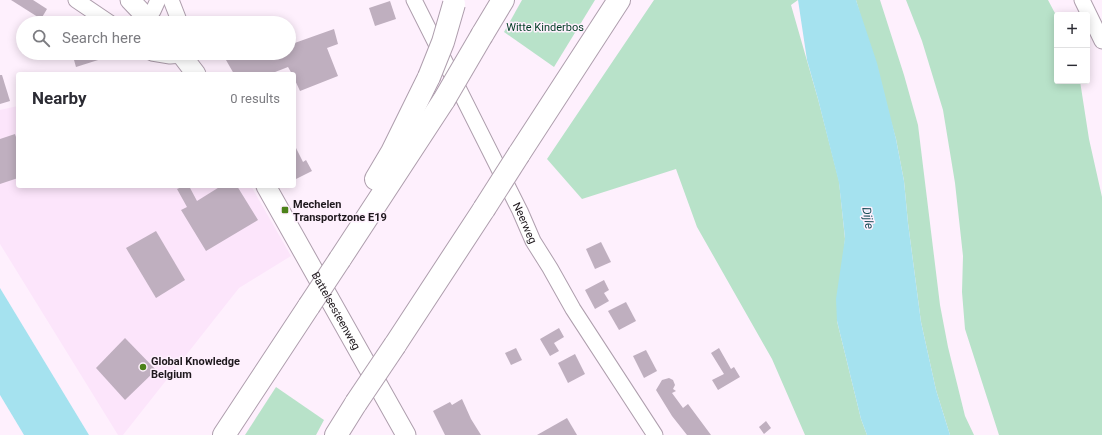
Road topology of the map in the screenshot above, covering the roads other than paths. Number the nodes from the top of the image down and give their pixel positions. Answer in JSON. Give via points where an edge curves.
{"nodes":[{"id":1,"x":76,"y":0,"type":"edge"},
{"id":2,"x":130,"y":0,"type":"edge"},
{"id":3,"x":158,"y":0,"type":"edge"},
{"id":4,"x":171,"y":0,"type":"edge"},
{"id":5,"x":414,"y":0,"type":"edge"},
{"id":6,"x":503,"y":0,"type":"edge"},
{"id":7,"x":618,"y":0,"type":"edge"},
{"id":8,"x":1082,"y":0,"type":"edge"},
{"id":9,"x":454,"y":2,"type":"edge"},
{"id":10,"x":100,"y":16,"type":"edge"},
{"id":11,"x":143,"y":16,"type":"edge"},
{"id":12,"x":150,"y":16,"type":"edge"},
{"id":13,"x":177,"y":16,"type":"edge"},
{"id":14,"x":1102,"y":41,"type":"edge"},
{"id":15,"x":186,"y":60,"type":"edge"},
{"id":16,"x":194,"y":72,"type":"edge"},
{"id":17,"x":267,"y":188,"type":"edge"},
{"id":18,"x":358,"y":232,"type":"junction"},
{"id":19,"x":224,"y":435,"type":"edge"},
{"id":20,"x":336,"y":435,"type":"edge"},
{"id":21,"x":406,"y":435,"type":"edge"},
{"id":22,"x":655,"y":435,"type":"edge"}],
"edges":[{"from":1,"to":10,"type":"street"},
{"from":2,"to":11,"type":"main road"},
{"from":3,"to":12,"type":"street"},
{"from":4,"to":13,"type":"street"},
{"from":5,"to":22,"type":"street","name":"Neerweg","via":[[534,241],[573,309]]},
{"from":6,"to":18,"type":"highway","bridge":true,"via":[[444,100]]},
{"from":7,"to":20,"type":"highway","bridge":true},
{"from":8,"to":14,"type":"street"},
{"from":9,"to":18,"type":"highway","bridge":true,"via":[[443,42],[429,78],[392,152],[364,199]]},
{"from":15,"to":16,"type":"main road"},
{"from":17,"to":21,"type":"main road","name":"Battelsesteenweg"},
{"from":18,"to":19,"type":"highway","bridge":true}]}
